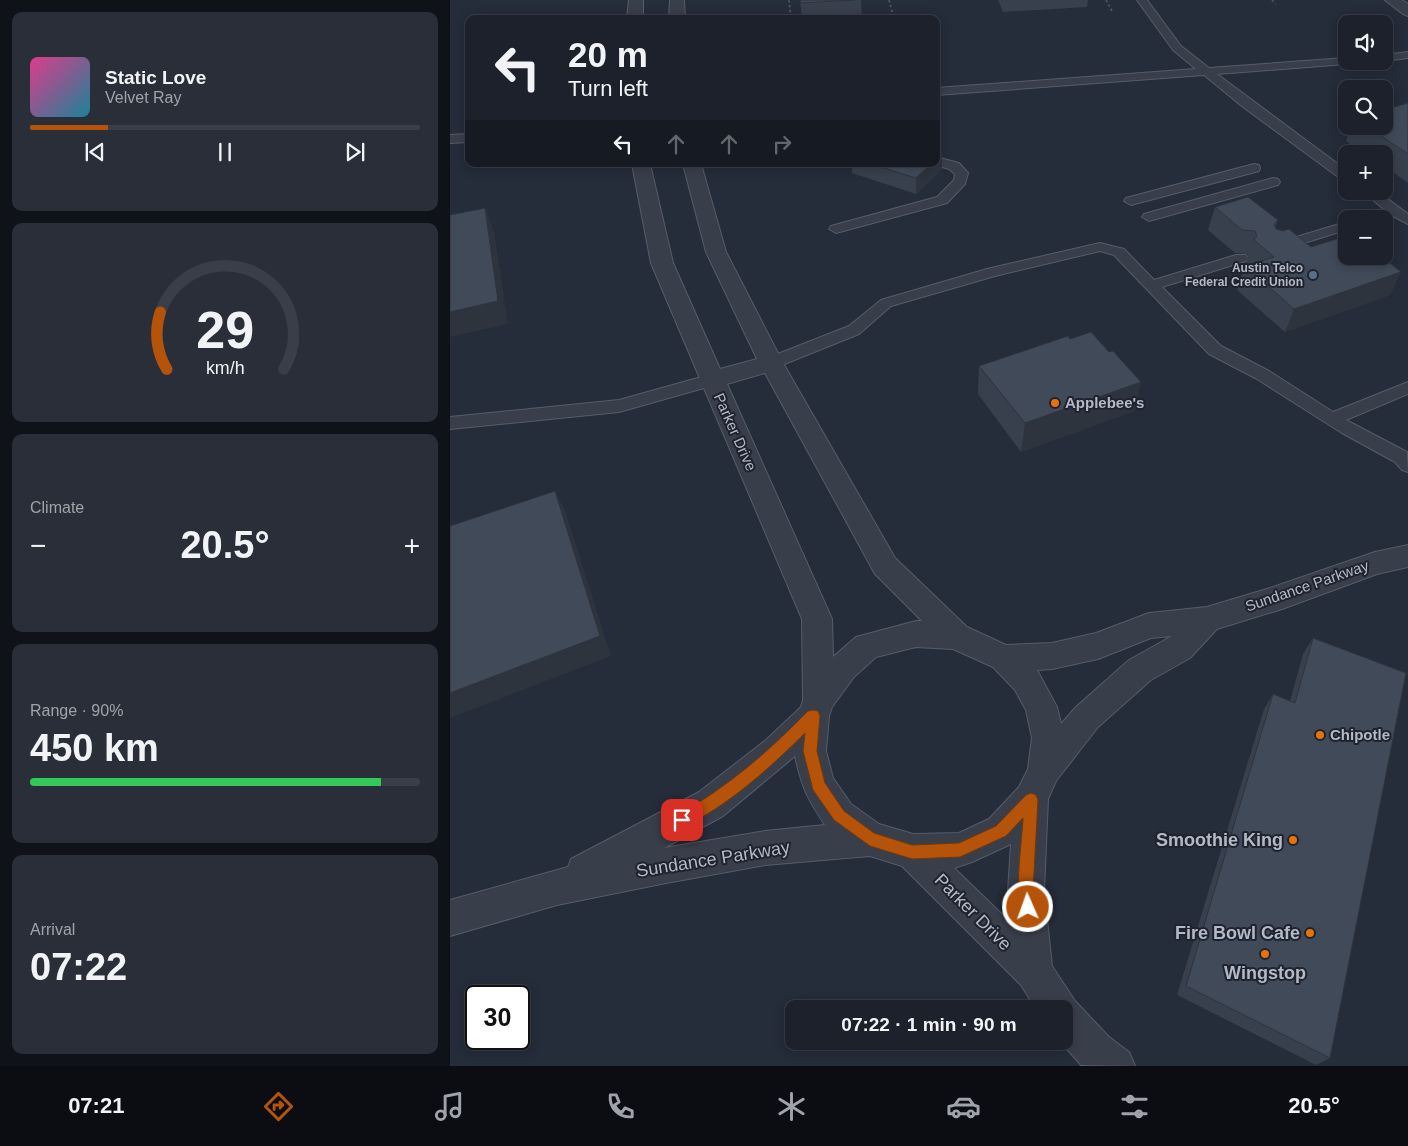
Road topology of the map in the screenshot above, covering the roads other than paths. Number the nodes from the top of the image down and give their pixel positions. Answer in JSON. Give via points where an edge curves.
{"nodes":[{"id":1,"x":636,"y":0,"type":"edge"},
{"id":2,"x":678,"y":0,"type":"edge"},
{"id":3,"x":1142,"y":0,"type":"edge"},
{"id":4,"x":1392,"y":0,"type":"edge"},
{"id":5,"x":1408,"y":11,"type":"edge"},
{"id":6,"x":635,"y":15,"type":"edge"},
{"id":7,"x":677,"y":15,"type":"edge"},
{"id":8,"x":1408,"y":55,"type":"edge"},
{"id":9,"x":1393,"y":57,"type":"edge"},
{"id":10,"x":1338,"y":62,"type":"edge"},
{"id":11,"x":1207,"y":73,"type":"junction"},
{"id":12,"x":940,"y":92,"type":"edge"},
{"id":13,"x":465,"y":138,"type":"edge"},
{"id":14,"x":450,"y":139,"type":"edge"},
{"id":15,"x":940,"y":162,"type":"edge"},
{"id":16,"x":642,"y":167,"type":"edge"},
{"id":17,"x":693,"y":167,"type":"edge"},
{"id":18,"x":1254,"y":168,"type":"dead end"},
{"id":19,"x":1338,"y":170,"type":"edge"},
{"id":20,"x":1273,"y":182,"type":"dead end"},
{"id":21,"x":1380,"y":200,"type":"edge"},
{"id":22,"x":1131,"y":201,"type":"dead end"},
{"id":23,"x":1395,"y":211,"type":"joint"},
{"id":24,"x":1149,"y":217,"type":"dead end"},
{"id":25,"x":1408,"y":220,"type":"edge"},
{"id":26,"x":1338,"y":228,"type":"edge"},
{"id":27,"x":836,"y":229,"type":"dead end"},
{"id":28,"x":1275,"y":248,"type":"edge"},
{"id":29,"x":1241,"y":258,"type":"dead end"},
{"id":30,"x":1152,"y":285,"type":"junction"},
{"id":31,"x":771,"y":363,"type":"junction"},
{"id":32,"x":712,"y":380,"type":"junction"},
{"id":33,"x":1408,"y":388,"type":"edge"},
{"id":34,"x":1332,"y":419,"type":"junction"},
{"id":35,"x":450,"y":423,"type":"edge"},
{"id":36,"x":1408,"y":466,"type":"edge"},
{"id":37,"x":1408,"y":556,"type":"edge"},
{"id":38,"x":1207,"y":620,"type":"junction"},
{"id":39,"x":956,"y":636,"type":"junction"},
{"id":40,"x":1004,"y":658,"type":"junction"},
{"id":41,"x":816,"y":708,"type":"junction"},
{"id":42,"x":1038,"y":785,"type":"junction"},
{"id":43,"x":870,"y":839,"type":"junction"},
{"id":44,"x":912,"y":852,"type":"junction"},
{"id":45,"x":557,"y":887,"type":"junction"},
{"id":46,"x":450,"y":918,"type":"edge"},
{"id":47,"x":1034,"y":972,"type":"junction"},
{"id":48,"x":1053,"y":1000,"type":"edge"},
{"id":49,"x":1073,"y":1026,"type":"edge"},
{"id":50,"x":1115,"y":1066,"type":"edge"}],
"edges":[{"from":1,"to":6,"type":"street"},
{"from":2,"to":7,"type":"street"},
{"from":3,"to":11,"type":"lane","via":[[1177,48]]},
{"from":4,"to":5,"type":"street"},
{"from":8,"to":9,"type":"lane"},
{"from":10,"to":11,"type":"lane"},
{"from":11,"to":12,"type":"lane"},
{"from":11,"to":19,"type":"lane"},
{"from":13,"to":14,"type":"lane"},
{"from":15,"to":27,"type":"lane","via":[[954,166],[962,173],[960,180],[942,200]]},
{"from":16,"to":32,"type":"street","name":"Parker Drive","via":[[662,263]]},
{"from":17,"to":31,"type":"street","via":[[716,252]]},
{"from":18,"to":22,"type":"lane"},
{"from":20,"to":24,"type":"lane"},
{"from":21,"to":23,"type":"lane"},
{"from":23,"to":25,"type":"lane"},
{"from":26,"to":28,"type":"lane"},
{"from":29,"to":30,"type":"lane"},
{"from":30,"to":31,"type":"lane","via":[[1119,252],[1100,247],[992,272],[886,303],[854,330]]},
{"from":30,"to":34,"type":"lane","via":[[1215,350]]},
{"from":31,"to":32,"type":"street"},
{"from":31,"to":39,"type":"street","via":[[885,566]]},
{"from":32,"to":35,"type":"lane","via":[[620,406]]},
{"from":32,"to":41,"type":"street","name":"Parker Drive","via":[[817,619]]},
{"from":33,"to":34,"type":"lane"},
{"from":34,"to":36,"type":"lane","via":[[1400,457]]},
{"from":37,"to":38,"type":"street","name":"Sundance Parkway","via":[[1375,563]]},
{"from":38,"to":40,"type":"street","name":"Sundance Parkway","via":[[1149,626],[1098,646],[1052,656]]},
{"from":38,"to":42,"type":"street","name":"Sundance Parkway","via":[[1179,649],[1140,670],[1087,716]]},
{"from":39,"to":40,"type":"street"},
{"from":39,"to":41,"type":"street","name":"Sundance Parkway","via":[[916,634],[867,646],[843,667]]},
{"from":40,"to":42,"type":"street","name":"Parker Drive","via":[[1026,680],[1041,707],[1048,738]]},
{"from":41,"to":43,"type":"street","name":"Parker Drive","via":[[810,751],[818,785],[839,816]]},
{"from":41,"to":45,"type":"street","name":"Sundance Parkway","via":[[778,751],[711,804]]},
{"from":42,"to":44,"type":"street","name":"Sundance Parkway","via":[[1001,831],[960,850]]},
{"from":42,"to":47,"type":"street","name":"Parker Drive","via":[[1026,891]]},
{"from":43,"to":44,"type":"street"},
{"from":43,"to":45,"type":"street","name":"Sundance Parkway","via":[[765,848]]},
{"from":44,"to":47,"type":"street","name":"Parker Drive"},
{"from":45,"to":46,"type":"street","name":"Sundance Parkway"},
{"from":47,"to":48,"type":"street","name":"Parker Drive"},
{"from":49,"to":50,"type":"street","via":[[1095,1051]]}]}
